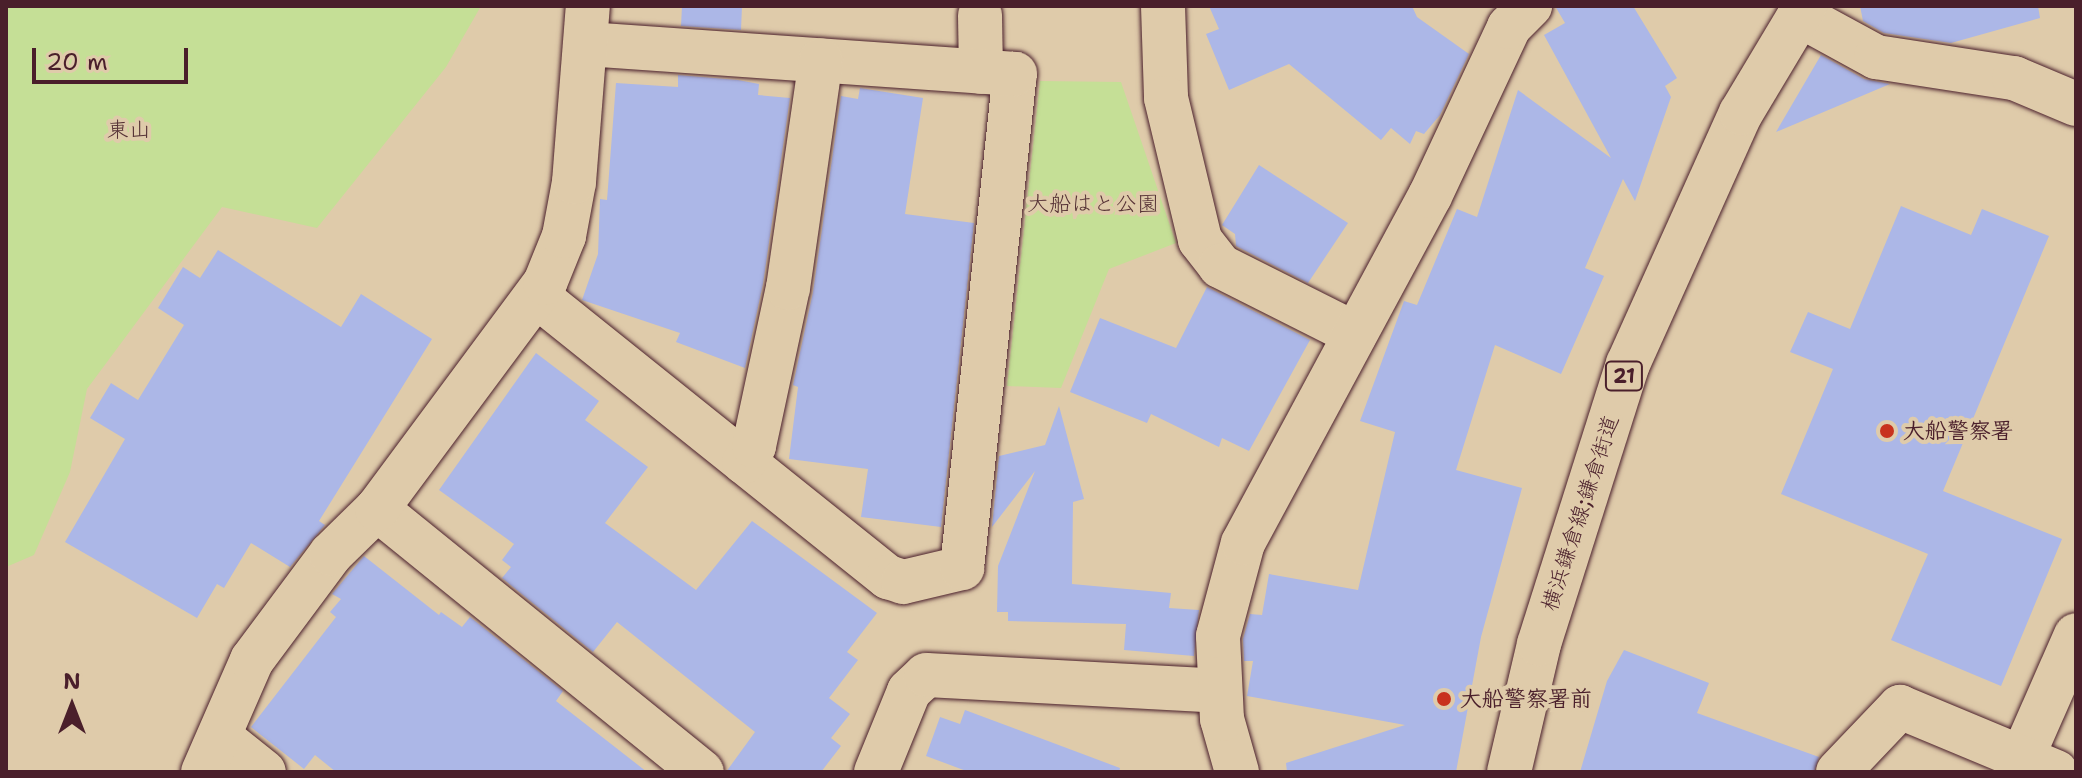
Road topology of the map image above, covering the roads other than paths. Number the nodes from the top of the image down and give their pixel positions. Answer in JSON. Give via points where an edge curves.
{"nodes":[{"id":1,"x":1163,"y":6,"type":"edge"},
{"id":2,"x":1530,"y":6,"type":"edge"},
{"id":3,"x":1802,"y":11,"type":"edge"},
{"id":4,"x":980,"y":15,"type":"dead end"},
{"id":5,"x":587,"y":25,"type":"edge"},
{"id":6,"x":821,"y":60,"type":"junction"},
{"id":7,"x":981,"y":72,"type":"junction"},
{"id":8,"x":2076,"y":104,"type":"edge"},
{"id":9,"x":537,"y":296,"type":"junction"},
{"id":10,"x":1355,"y":334,"type":"junction"},
{"id":11,"x":744,"y":462,"type":"junction"},
{"id":12,"x":377,"y":509,"type":"junction"},
{"id":13,"x":2076,"y":635,"type":"edge"},
{"id":14,"x":1220,"y":691,"type":"junction"},
{"id":15,"x":212,"y":754,"type":"edge"},
{"id":16,"x":2039,"y":765,"type":"edge"},
{"id":17,"x":264,"y":772,"type":"edge"},
{"id":18,"x":702,"y":772,"type":"edge"},
{"id":19,"x":876,"y":772,"type":"edge"},
{"id":20,"x":1237,"y":772,"type":"edge"},
{"id":21,"x":1509,"y":772,"type":"edge"},
{"id":22,"x":1838,"y":772,"type":"edge"}],
"edges":[{"from":1,"to":10,"type":"street","via":[[1166,98],[1200,240],[1220,266]]},
{"from":2,"to":10,"type":"street","via":[[1509,27],[1430,196]]},
{"from":3,"to":8,"type":"street","via":[[1876,57],[2014,78]]},
{"from":3,"to":21,"type":"street","name":"横浜鎌倉線;鎌倉街道","number":"21","via":[[1741,113],[1628,364],[1539,644]]},
{"from":4,"to":7,"type":"street"},
{"from":5,"to":6,"type":"street"},
{"from":5,"to":9,"type":"street","via":[[564,236]]},
{"from":6,"to":7,"type":"street"},
{"from":6,"to":11,"type":"street","via":[[788,288],[754,446]]},
{"from":7,"to":11,"type":"street","via":[[1015,74],[962,568],[903,582],[888,577]]},
{"from":9,"to":11,"type":"street"},
{"from":9,"to":12,"type":"street"},
{"from":10,"to":14,"type":"street","via":[[1243,543],[1218,636]]},
{"from":12,"to":15,"type":"street","via":[[331,554],[252,660]]},
{"from":12,"to":18,"type":"street"},
{"from":13,"to":16,"type":"street"},
{"from":14,"to":19,"type":"street","via":[[926,675],[909,691]]},
{"from":14,"to":20,"type":"street"},
{"from":15,"to":17,"type":"street"},
{"from":16,"to":22,"type":"street","via":[[1900,707]]}]}
